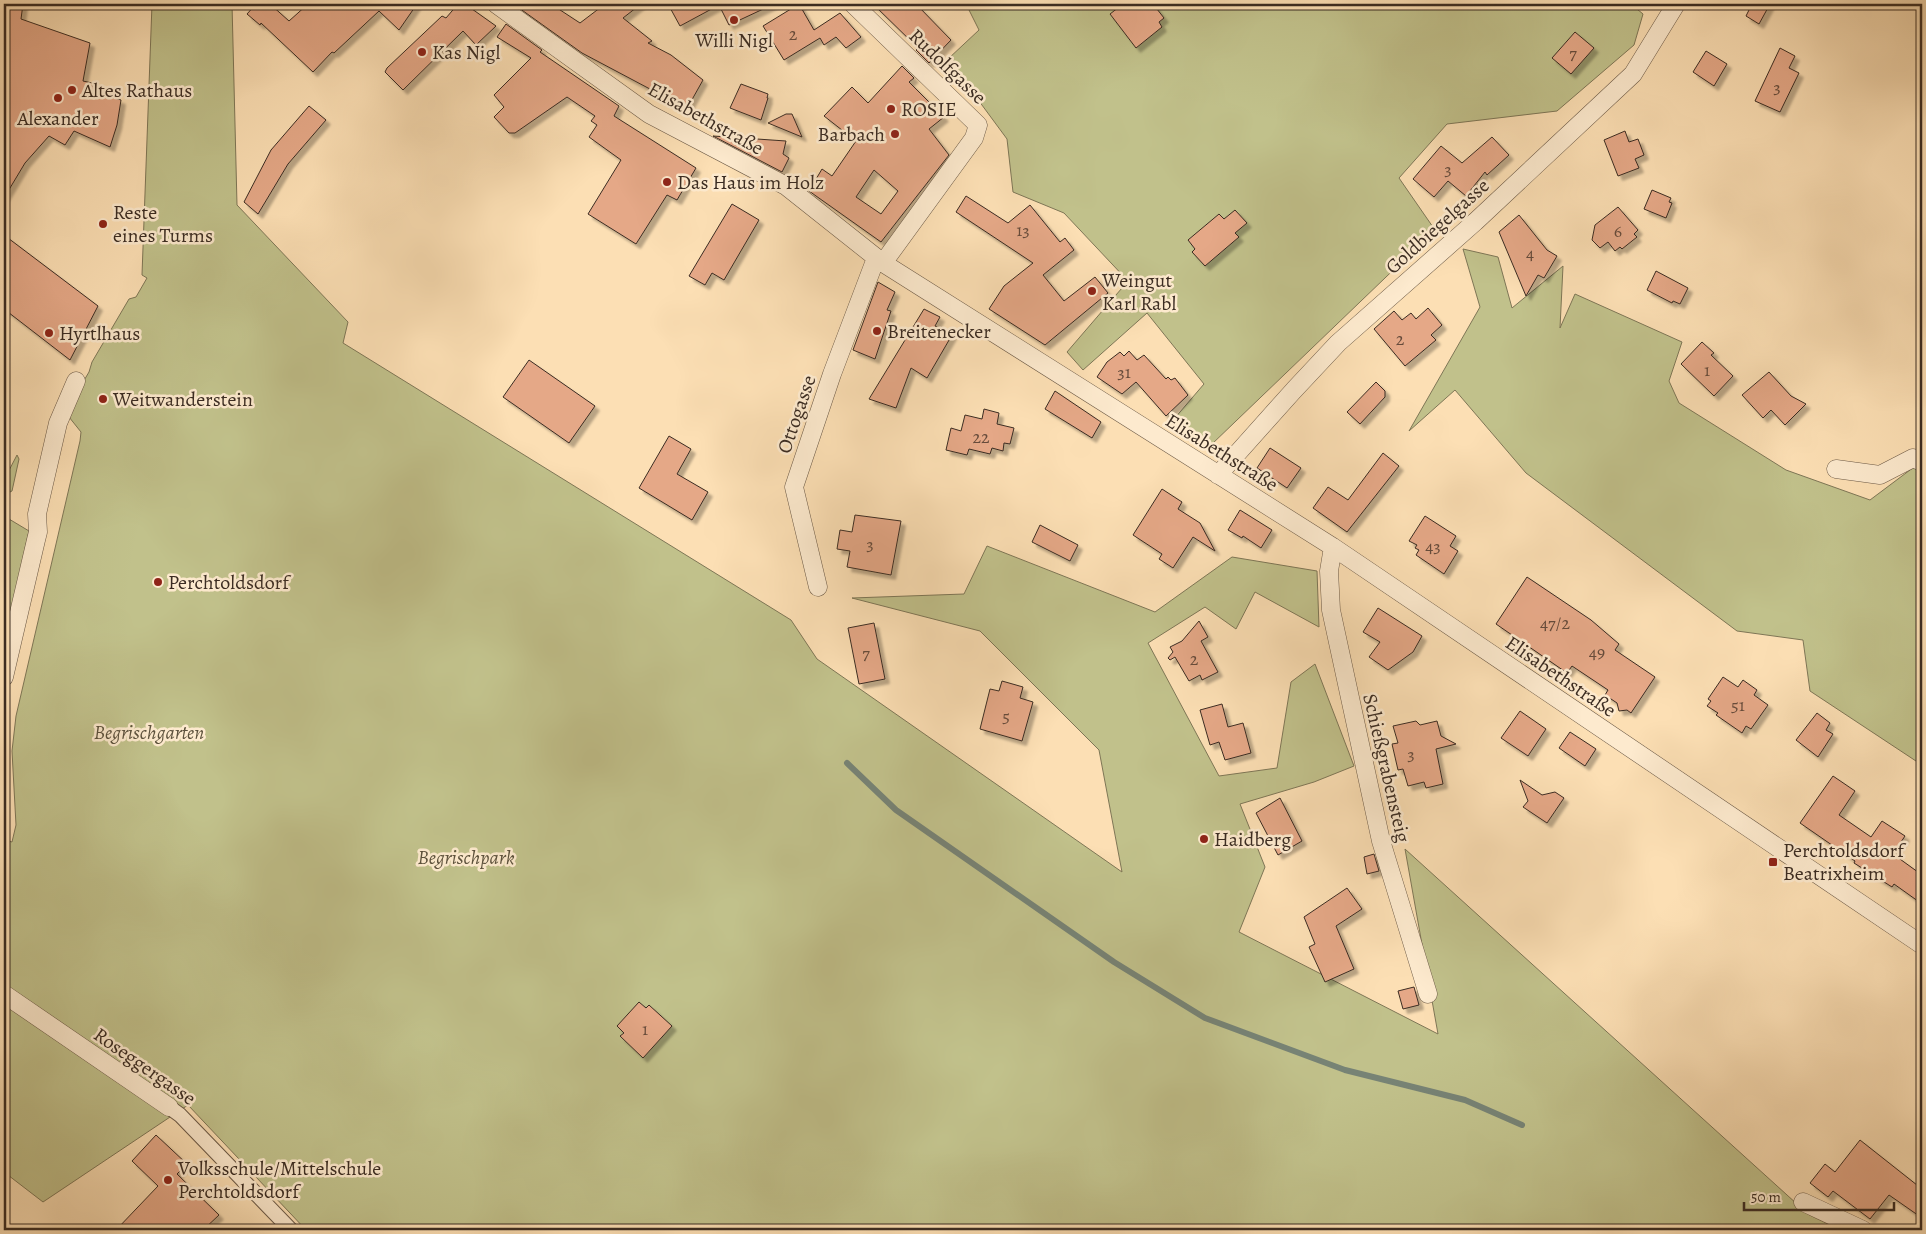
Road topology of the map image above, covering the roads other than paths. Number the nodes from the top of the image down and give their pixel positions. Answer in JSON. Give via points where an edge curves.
{"nodes":[{"id":1,"x":496,"y":4,"type":"edge"},
{"id":2,"x":853,"y":4,"type":"edge"},
{"id":3,"x":1676,"y":4,"type":"edge"},
{"id":4,"x":880,"y":261,"type":"junction"},
{"id":5,"x":76,"y":381,"type":"dead end"},
{"id":6,"x":1922,"y":462,"type":"edge"},
{"id":7,"x":1836,"y":469,"type":"dead end"},
{"id":8,"x":1218,"y":475,"type":"junction"},
{"id":9,"x":1333,"y":547,"type":"junction"},
{"id":10,"x":818,"y":587,"type":"dead end"},
{"id":11,"x":4,"y":677,"type":"edge"},
{"id":12,"x":1922,"y":945,"type":"edge"},
{"id":13,"x":4,"y":994,"type":"edge"},
{"id":14,"x":1428,"y":994,"type":"dead end"},
{"id":15,"x":169,"y":1106,"type":"joint"},
{"id":16,"x":1803,"y":1202,"type":"dead end"},
{"id":17,"x":291,"y":1230,"type":"edge"},
{"id":18,"x":1863,"y":1230,"type":"edge"}],
"edges":[{"from":1,"to":4,"type":"street","name":"Elisabethstraße","via":[[649,114],[786,186]]},
{"from":2,"to":4,"type":"street","name":"Rudolfgasse","via":[[978,125],[974,138]]},
{"from":3,"to":8,"type":"street","name":"Goldbiegelgasse","via":[[1633,74],[1475,222],[1338,344]]},
{"from":4,"to":8,"type":"street","name":"Elisabethstraße"},
{"from":4,"to":10,"type":"street","name":"Ottogasse","via":[[832,374],[794,487]]},
{"from":5,"to":11,"type":"street","via":[[58,423],[37,514],[38,532]]},
{"from":6,"to":7,"type":"street","via":[[1914,458],[1880,476]]},
{"from":8,"to":9,"type":"street","name":"Elisabethstraße"},
{"from":9,"to":12,"type":"street","name":"Elisabethstraße"},
{"from":9,"to":14,"type":"street","name":"Schießgrabensteig","via":[[1329,571],[1331,610],[1381,841]]},
{"from":13,"to":15,"type":"street","name":"Roseggergasse"},
{"from":15,"to":17,"type":"street","name":"Roseggergasse"},
{"from":16,"to":18,"type":"street"}]}
